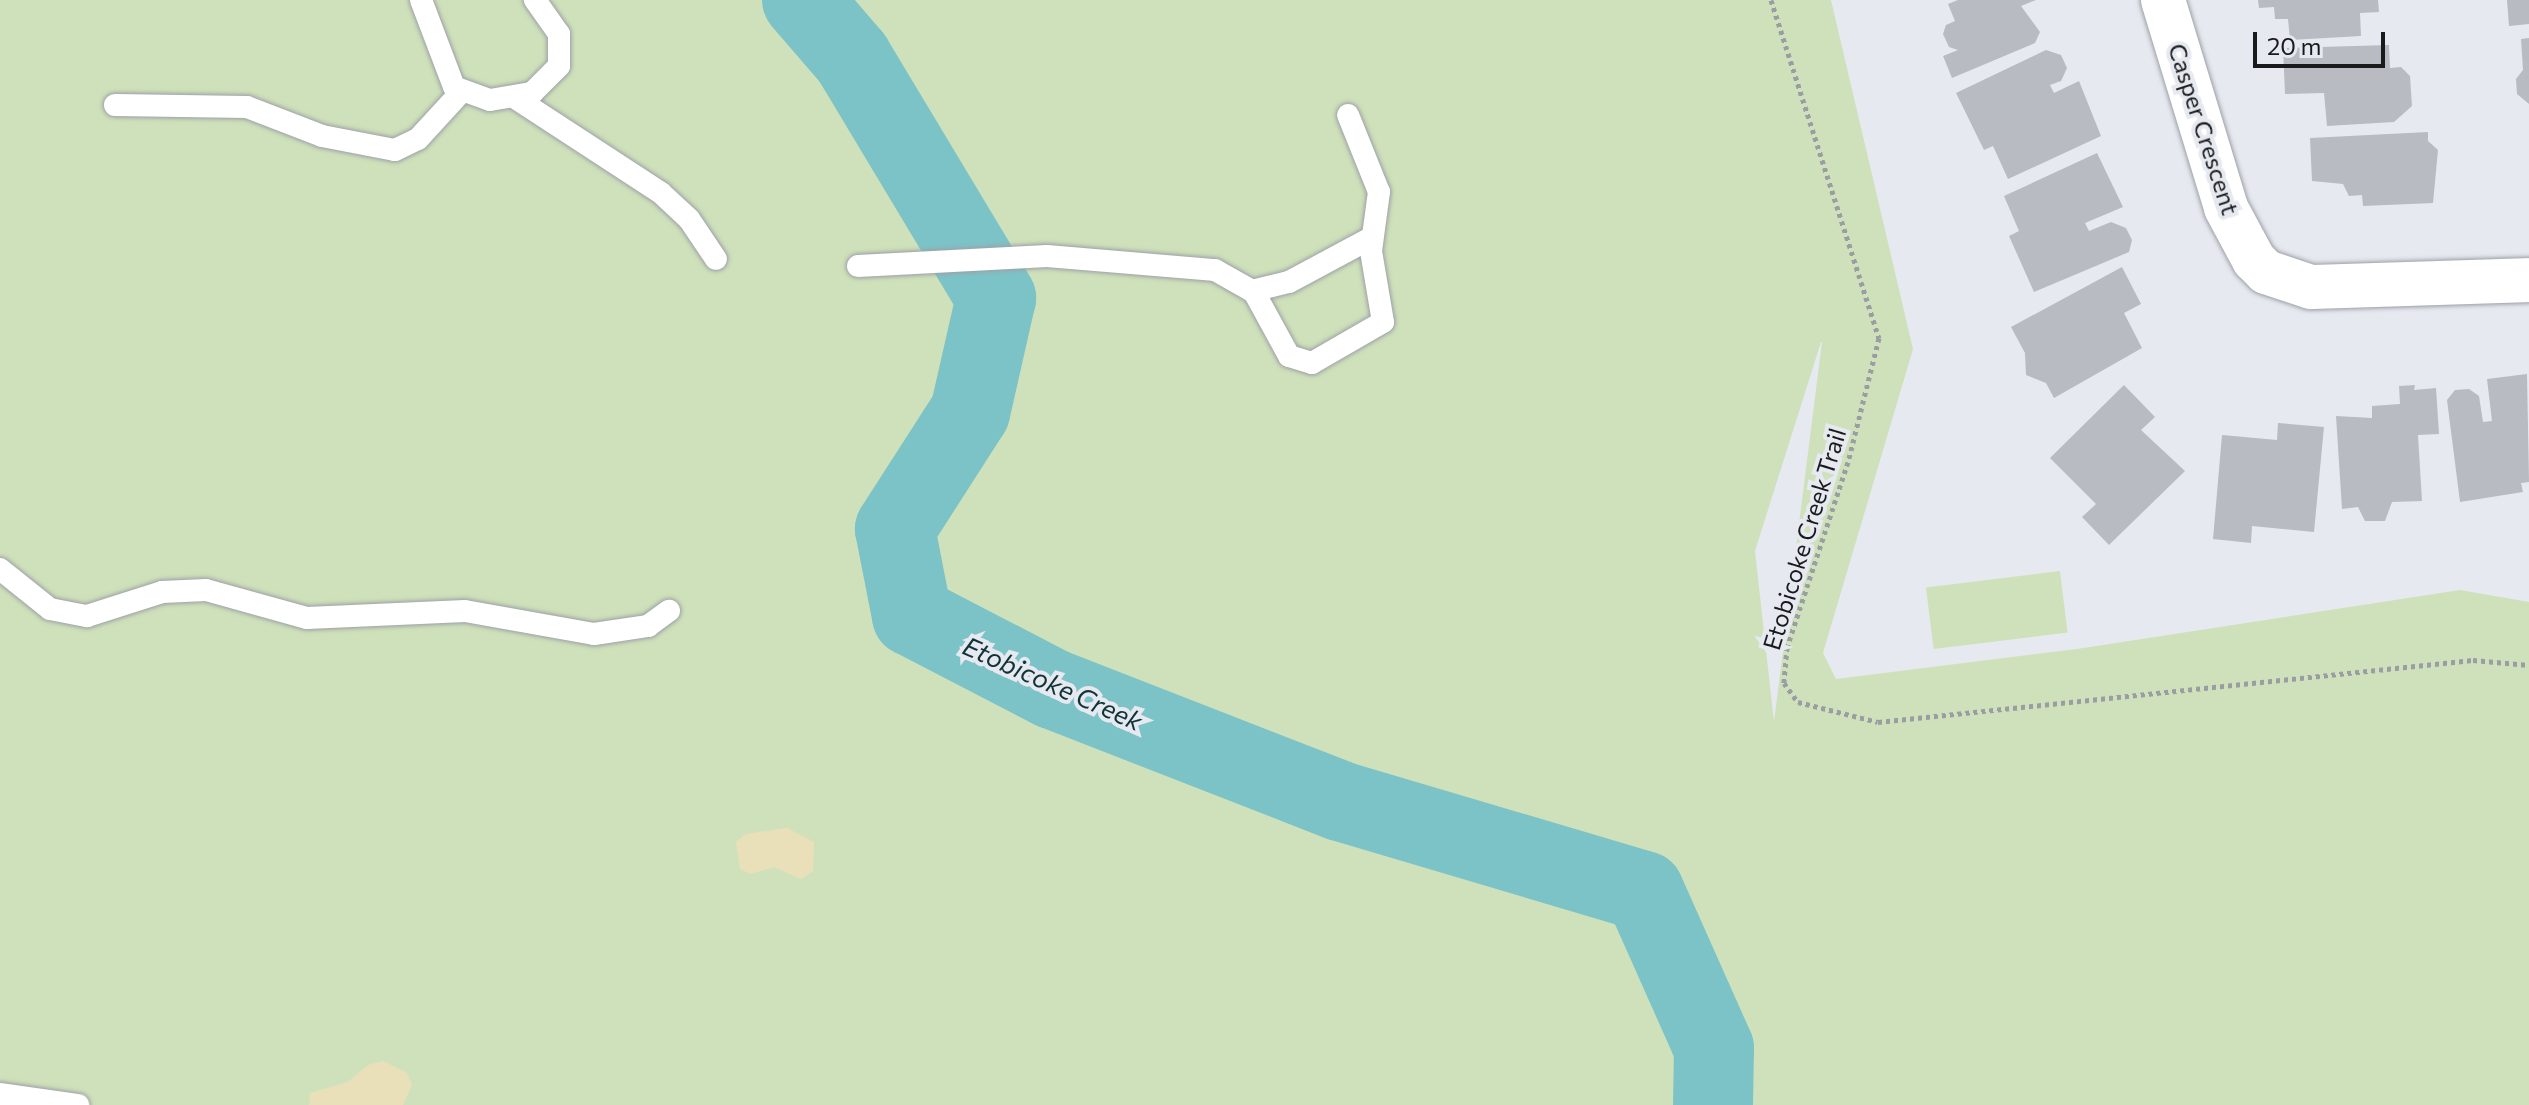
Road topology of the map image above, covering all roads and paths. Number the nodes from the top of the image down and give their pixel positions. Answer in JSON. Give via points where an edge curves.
{"nodes":[{"id":1,"x":421,"y":0,"type":"edge"},
{"id":2,"x":535,"y":0,"type":"edge"},
{"id":3,"x":1771,"y":0,"type":"edge"},
{"id":4,"x":2163,"y":0,"type":"edge"},
{"id":5,"x":461,"y":92,"type":"junction"},
{"id":6,"x":517,"y":99,"type":"junction"},
{"id":7,"x":115,"y":105,"type":"dead end"},
{"id":8,"x":1348,"y":115,"type":"dead end"},
{"id":9,"x":1371,"y":238,"type":"junction"},
{"id":10,"x":716,"y":259,"type":"dead end"},
{"id":11,"x":858,"y":266,"type":"dead end"},
{"id":12,"x":2529,"y":280,"type":"edge"},
{"id":13,"x":1252,"y":291,"type":"junction"},
{"id":14,"x":0,"y":569,"type":"edge"},
{"id":15,"x":669,"y":611,"type":"dead end"},
{"id":16,"x":2529,"y":665,"type":"edge"},
{"id":17,"x":0,"y":1094,"type":"edge"},
{"id":18,"x":78,"y":1105,"type":"edge"}],
"edges":[{"from":1,"to":5,"type":"lane","via":[[438,36],[446,71]]},
{"from":2,"to":6,"type":"lane","via":[[559,34],[562,55],[544,86]]},
{"from":3,"to":16,"type":"path","name":"Etobicoke Creek Trail","via":[[1879,338],[1848,462],[1787,647],[1784,683],[1798,702],[1878,722],[2473,660]]},
{"from":4,"to":12,"type":"street","name":"Casper Crescent","via":[[2226,208],[2266,272],[2311,287]]},
{"from":5,"to":6,"type":"lane","via":[[490,100]]},
{"from":5,"to":7,"type":"lane","via":[[429,130],[395,150],[322,136],[247,107]]},
{"from":6,"to":10,"type":"lane","via":[[661,193],[689,219]]},
{"from":8,"to":9,"type":"lane","via":[[1379,192]]},
{"from":9,"to":13,"type":"lane","via":[[1289,282]]},
{"from":9,"to":13,"type":"lane","via":[[1375,297],[1383,322],[1321,359],[1303,363],[1289,356],[1271,314]]},
{"from":11,"to":13,"type":"lane","via":[[1047,256],[1215,270]]},
{"from":14,"to":15,"type":"lane","via":[[50,609],[87,616],[162,592],[206,590],[307,618],[465,611],[594,634],[648,626]]},
{"from":17,"to":18,"type":"lane"}]}
